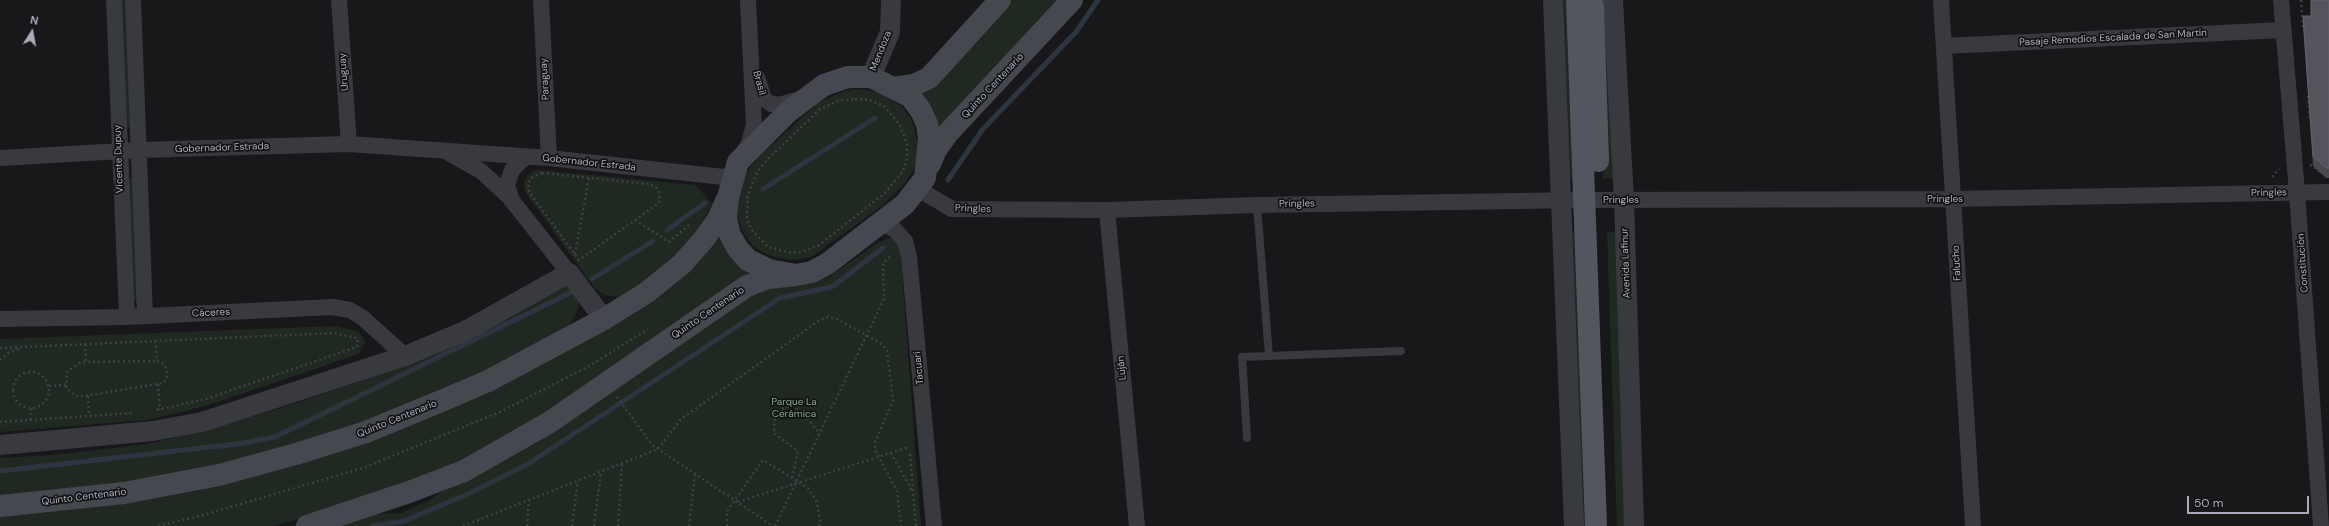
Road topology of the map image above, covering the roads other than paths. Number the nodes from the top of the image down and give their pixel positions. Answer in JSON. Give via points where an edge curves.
{"nodes":[{"id":1,"x":114,"y":0,"type":"edge"},
{"id":2,"x":133,"y":0,"type":"edge"},
{"id":3,"x":339,"y":0,"type":"edge"},
{"id":4,"x":540,"y":0,"type":"edge"},
{"id":5,"x":748,"y":0,"type":"edge"},
{"id":6,"x":891,"y":0,"type":"edge"},
{"id":7,"x":1000,"y":0,"type":"edge"},
{"id":8,"x":1072,"y":0,"type":"edge"},
{"id":9,"x":1553,"y":0,"type":"edge"},
{"id":10,"x":1577,"y":0,"type":"edge"},
{"id":11,"x":1593,"y":0,"type":"edge"},
{"id":12,"x":1613,"y":0,"type":"edge"},
{"id":13,"x":1941,"y":0,"type":"edge"},
{"id":14,"x":2281,"y":0,"type":"edge"},
{"id":15,"x":2283,"y":30,"type":"junction"},
{"id":16,"x":1944,"y":46,"type":"junction"},
{"id":17,"x":751,"y":48,"type":"junction"},
{"id":18,"x":871,"y":77,"type":"junction"},
{"id":19,"x":824,"y":85,"type":"junction"},
{"id":20,"x":893,"y":88,"type":"junction"},
{"id":21,"x":349,"y":144,"type":"junction"},
{"id":22,"x":139,"y":150,"type":"junction"},
{"id":23,"x":118,"y":151,"type":"junction"},
{"id":24,"x":445,"y":151,"type":"junction"},
{"id":25,"x":525,"y":157,"type":"junction"},
{"id":26,"x":0,"y":158,"type":"edge"},
{"id":27,"x":549,"y":158,"type":"junction"},
{"id":28,"x":733,"y":179,"type":"junction"},
{"id":29,"x":921,"y":184,"type":"junction"},
{"id":30,"x":2298,"y":192,"type":"junction"},
{"id":31,"x":2329,"y":192,"type":"edge"},
{"id":32,"x":1954,"y":199,"type":"junction"},
{"id":33,"x":1562,"y":200,"type":"junction"},
{"id":34,"x":1592,"y":200,"type":"junction"},
{"id":35,"x":1624,"y":200,"type":"junction"},
{"id":36,"x":512,"y":201,"type":"junction"},
{"id":37,"x":1257,"y":204,"type":"junction"},
{"id":38,"x":1107,"y":210,"type":"junction"},
{"id":39,"x":881,"y":223,"type":"junction"},
{"id":40,"x":572,"y":264,"type":"junction"},
{"id":41,"x":796,"y":275,"type":"junction"},
{"id":42,"x":145,"y":316,"type":"junction"},
{"id":43,"x":126,"y":317,"type":"junction"},
{"id":44,"x":0,"y":319,"type":"edge"},
{"id":45,"x":604,"y":319,"type":"junction"},
{"id":46,"x":1401,"y":351,"type":"dead end"},
{"id":47,"x":405,"y":356,"type":"junction"},
{"id":48,"x":1269,"y":356,"type":"junction"},
{"id":49,"x":1247,"y":438,"type":"dead end"},
{"id":50,"x":0,"y":445,"type":"edge"},
{"id":51,"x":0,"y":506,"type":"edge"},
{"id":52,"x":307,"y":526,"type":"edge"},
{"id":53,"x":934,"y":526,"type":"edge"},
{"id":54,"x":1137,"y":526,"type":"edge"},
{"id":55,"x":1574,"y":526,"type":"edge"},
{"id":56,"x":1596,"y":526,"type":"edge"},
{"id":57,"x":1611,"y":526,"type":"edge"},
{"id":58,"x":1634,"y":526,"type":"edge"},
{"id":59,"x":1973,"y":526,"type":"edge"},
{"id":60,"x":2321,"y":526,"type":"edge"}],
"edges":[{"from":1,"to":23,"type":"street","name":"Vicente Dupuy"},
{"from":2,"to":22,"type":"street","name":"Vicente Dupuy"},
{"from":3,"to":21,"type":"street","name":"Uruguay"},
{"from":4,"to":27,"type":"street","name":"Paraguay"},
{"from":5,"to":17,"type":"street","name":"Brasil"},
{"from":6,"to":18,"type":"street","name":"Mendoza","via":[[890,32]]},
{"from":7,"to":20,"type":"main road","via":[[929,78],[914,85]]},
{"from":8,"to":29,"type":"main road","name":"Quinto Centenario","via":[[948,133],[936,150]]},
{"from":9,"to":33,"type":"street"},
{"from":10,"to":34,"type":"main road"},
{"from":11,"to":34,"type":"main road"},
{"from":12,"to":35,"type":"street","name":"Avenida Lafinur"},
{"from":13,"to":16,"type":"street","name":"Falucho"},
{"from":14,"to":15,"type":"street","name":"Constitución"},
{"from":15,"to":16,"type":"street","name":"Pasaje Remedios Escalada de San Martín"},
{"from":15,"to":30,"type":"street","name":"Constitución"},
{"from":16,"to":32,"type":"street","name":"Falucho"},
{"from":17,"to":19,"type":"street","name":"Brasil","via":[[760,90],[764,99],[771,104],[790,104]]},
{"from":17,"to":28,"type":"street","name":"Brasil","via":[[750,75],[754,125],[749,144]]},
{"from":18,"to":19,"type":"main road","via":[[848,77]]},
{"from":18,"to":20,"type":"main road"},
{"from":19,"to":28,"type":"main road","via":[[788,112]]},
{"from":20,"to":29,"type":"main road","via":[[911,97],[927,124],[929,144]]},
{"from":21,"to":22,"type":"street","name":"Gobernador Estrada"},
{"from":21,"to":24,"type":"street","name":"Gobernador Estrada"},
{"from":22,"to":23,"type":"street","name":"Gobernador Estrada"},
{"from":22,"to":42,"type":"street","name":"Vicente Dupuy"},
{"from":23,"to":26,"type":"street","name":"Gobernador Estrada"},
{"from":23,"to":43,"type":"street","name":"Vicente Dupuy"},
{"from":24,"to":25,"type":"street","name":"Gobernador Estrada"},
{"from":24,"to":36,"type":"street","name":"Gobernador Estrada","via":[[481,172]]},
{"from":25,"to":27,"type":"street","name":"Gobernador Estrada"},
{"from":25,"to":36,"type":"street","via":[[512,170],[507,185]]},
{"from":27,"to":28,"type":"street","name":"Gobernador Estrada"},
{"from":28,"to":41,"type":"main road","via":[[726,219],[738,249],[748,260],[769,270]]},
{"from":28,"to":45,"type":"main road","name":"Quinto Centenario","via":[[718,219],[682,264],[646,293]]},
{"from":29,"to":38,"type":"street","name":"Pringles","via":[[952,209]]},
{"from":29,"to":39,"type":"main road","name":"Quinto Centenario","via":[[905,204]]},
{"from":30,"to":31,"type":"street","name":"Pringles"},
{"from":30,"to":32,"type":"street","name":"Pringles"},
{"from":30,"to":60,"type":"street","name":"Constitución"},
{"from":32,"to":35,"type":"street","name":"Pringles"},
{"from":32,"to":59,"type":"street","name":"Falucho"},
{"from":33,"to":34,"type":"street","name":"Pringles"},
{"from":33,"to":37,"type":"street","name":"Pringles"},
{"from":33,"to":55,"type":"street"},
{"from":34,"to":35,"type":"street","name":"Pringles"},
{"from":34,"to":56,"type":"main road"},
{"from":34,"to":57,"type":"main road"},
{"from":35,"to":58,"type":"street","name":"Avenida Lafinur"},
{"from":36,"to":40,"type":"street","name":"Gobernador Estrada"},
{"from":37,"to":38,"type":"street","name":"Pringles"},
{"from":37,"to":48,"type":"lane"},
{"from":38,"to":54,"type":"street","name":"Luján"},
{"from":39,"to":41,"type":"main road","name":"Quinto Centenario","via":[[827,264],[812,272]]},
{"from":39,"to":53,"type":"street","name":"Tacuarí","via":[[898,233],[904,241],[908,256]]},
{"from":40,"to":45,"type":"street","name":"Gobernador Estrada"},
{"from":40,"to":47,"type":"street","via":[[465,331]]},
{"from":41,"to":52,"type":"main road","name":"Quinto Centenario","via":[[768,278],[747,286],[550,422],[464,470],[409,492]]},
{"from":42,"to":43,"type":"street","name":"Cáceres"},
{"from":42,"to":47,"type":"street","name":"Cáceres","via":[[332,306],[350,310],[363,318]]},
{"from":43,"to":44,"type":"street","name":"Cáceres"},
{"from":45,"to":51,"type":"main road","name":"Quinto Centenario","via":[[488,381],[366,432],[296,454],[219,475],[124,493]]},
{"from":46,"to":48,"type":"lane"},
{"from":47,"to":50,"type":"street","via":[[202,422],[153,432]]},
{"from":48,"to":49,"type":"lane","via":[[1242,357]]}]}
